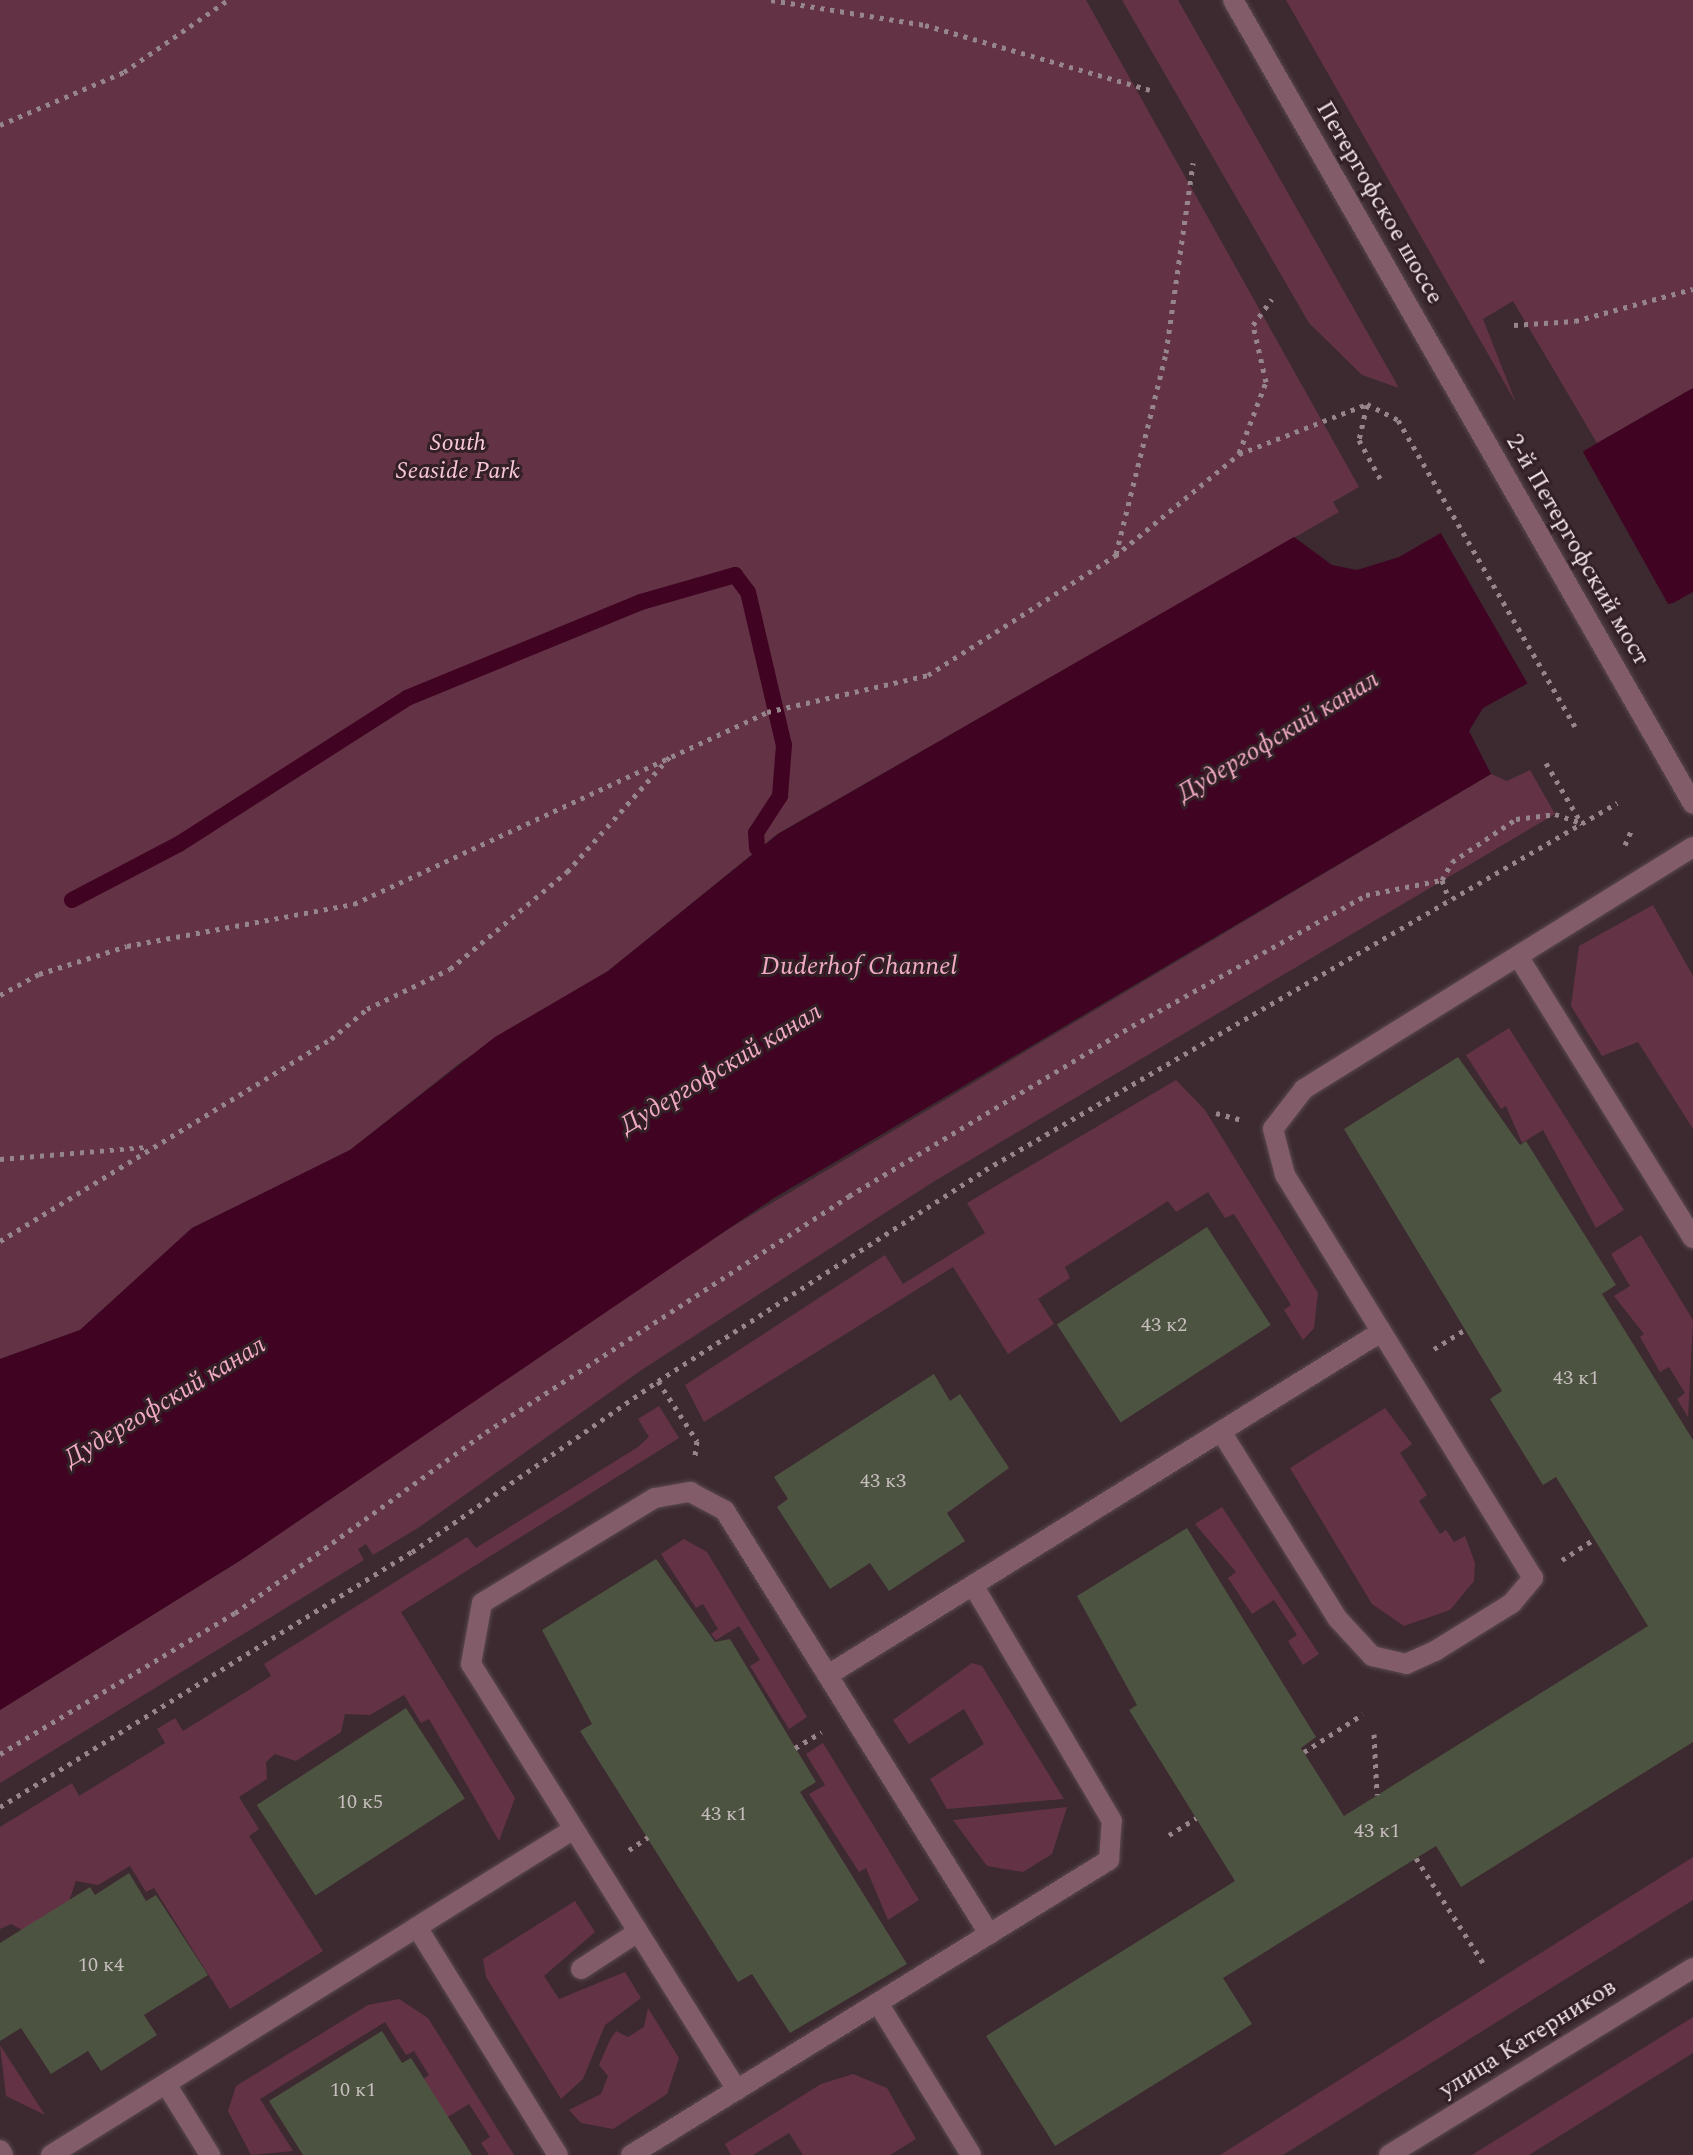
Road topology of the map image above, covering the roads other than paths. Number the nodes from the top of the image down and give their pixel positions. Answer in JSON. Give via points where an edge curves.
{"nodes":[{"id":1,"x":1233,"y":0,"type":"edge"},
{"id":2,"x":1479,"y":431,"type":"joint"},
{"id":3,"x":1693,"y":804,"type":"edge"},
{"id":4,"x":1693,"y":847,"type":"edge"},
{"id":5,"x":1518,"y":956,"type":"junction"},
{"id":6,"x":1693,"y":1238,"type":"edge"},
{"id":7,"x":1381,"y":1332,"type":"junction"},
{"id":8,"x":1222,"y":1433,"type":"junction"},
{"id":9,"x":974,"y":1587,"type":"junction"},
{"id":10,"x":828,"y":1675,"type":"junction"},
{"id":11,"x":574,"y":1829,"type":"junction"},
{"id":12,"x":417,"y":1927,"type":"junction"},
{"id":13,"x":638,"y":1932,"type":"junction"},
{"id":14,"x":989,"y":1934,"type":"junction"},
{"id":15,"x":1693,"y":1968,"type":"edge"},
{"id":16,"x":581,"y":1969,"type":"dead end"},
{"id":17,"x":878,"y":2003,"type":"junction"},
{"id":18,"x":166,"y":2084,"type":"junction"},
{"id":19,"x":737,"y":2090,"type":"junction"},
{"id":20,"x":51,"y":2155,"type":"edge"},
{"id":21,"x":210,"y":2155,"type":"edge"},
{"id":22,"x":558,"y":2155,"type":"edge"},
{"id":23,"x":631,"y":2155,"type":"edge"},
{"id":24,"x":971,"y":2155,"type":"edge"},
{"id":25,"x":1389,"y":2155,"type":"edge"}],
"edges":[{"from":1,"to":2,"type":"street","name":"Петергофское шоссе"},
{"from":2,"to":3,"type":"street","name":"2-й Петергофский мост"},
{"from":4,"to":5,"type":"street"},
{"from":5,"to":6,"type":"street"},
{"from":5,"to":7,"type":"street","via":[[1304,1089],[1273,1129],[1285,1175]]},
{"from":7,"to":8,"type":"street"},
{"from":7,"to":8,"type":"street","via":[[1533,1578],[1512,1603],[1406,1664],[1372,1656],[1338,1619]]},
{"from":8,"to":9,"type":"street"},
{"from":9,"to":10,"type":"street"},
{"from":9,"to":14,"type":"street","via":[[1112,1821],[1109,1860]]},
{"from":10,"to":11,"type":"street","via":[[725,1511],[690,1492],[641,1506],[482,1603],[471,1664]]},
{"from":10,"to":14,"type":"street"},
{"from":11,"to":12,"type":"street"},
{"from":11,"to":13,"type":"street"},
{"from":12,"to":18,"type":"street"},
{"from":12,"to":22,"type":"street"},
{"from":13,"to":16,"type":"street"},
{"from":13,"to":19,"type":"street"},
{"from":14,"to":17,"type":"street"},
{"from":15,"to":25,"type":"street","name":"улица Катерников"},
{"from":17,"to":19,"type":"street"},
{"from":17,"to":24,"type":"street"},
{"from":18,"to":20,"type":"street"},
{"from":18,"to":21,"type":"street"},
{"from":19,"to":23,"type":"street"}]}
